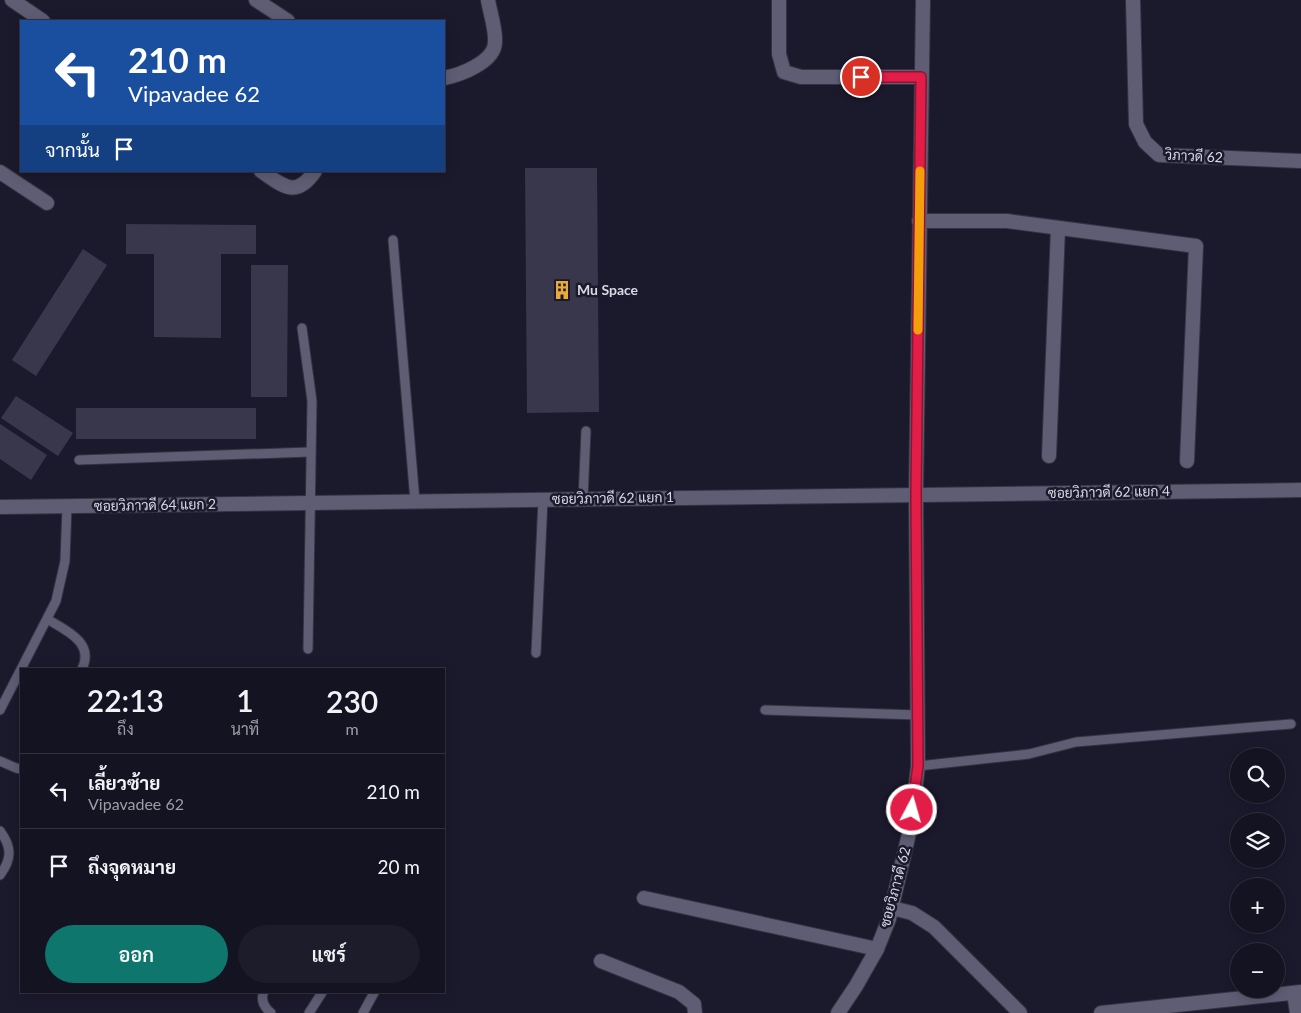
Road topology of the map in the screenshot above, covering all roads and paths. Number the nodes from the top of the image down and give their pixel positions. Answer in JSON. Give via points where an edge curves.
{"nodes":[{"id":1,"x":12,"y":0,"type":"edge"},
{"id":2,"x":256,"y":0,"type":"edge"},
{"id":3,"x":488,"y":0,"type":"edge"},
{"id":4,"x":779,"y":0,"type":"edge"},
{"id":5,"x":923,"y":0,"type":"edge"},
{"id":6,"x":1133,"y":0,"type":"edge"},
{"id":7,"x":42,"y":20,"type":"edge"},
{"id":8,"x":286,"y":20,"type":"edge"},
{"id":9,"x":921,"y":77,"type":"junction"},
{"id":10,"x":445,"y":78,"type":"edge"},
{"id":11,"x":1301,"y":161,"type":"edge"},
{"id":12,"x":0,"y":172,"type":"edge"},
{"id":13,"x":262,"y":172,"type":"edge"},
{"id":14,"x":314,"y":172,"type":"edge"},
{"id":15,"x":46,"y":203,"type":"dead end"},
{"id":16,"x":919,"y":221,"type":"junction"},
{"id":17,"x":1058,"y":228,"type":"junction"},
{"id":18,"x":393,"y":240,"type":"dead end"},
{"id":19,"x":302,"y":328,"type":"dead end"},
{"id":20,"x":586,"y":431,"type":"dead end"},
{"id":21,"x":310,"y":452,"type":"junction"},
{"id":22,"x":1049,"y":456,"type":"dead end"},
{"id":23,"x":79,"y":460,"type":"dead end"},
{"id":24,"x":1187,"y":461,"type":"dead end"},
{"id":25,"x":1301,"y":490,"type":"edge"},
{"id":26,"x":916,"y":494,"type":"junction"},
{"id":27,"x":542,"y":499,"type":"junction"},
{"id":28,"x":583,"y":499,"type":"junction"},
{"id":29,"x":415,"y":501,"type":"junction"},
{"id":30,"x":310,"y":503,"type":"junction"},
{"id":31,"x":67,"y":506,"type":"junction"},
{"id":32,"x":0,"y":507,"type":"edge"},
{"id":33,"x":47,"y":618,"type":"junction"},
{"id":34,"x":308,"y":649,"type":"dead end"},
{"id":35,"x":536,"y":653,"type":"dead end"},
{"id":36,"x":21,"y":668,"type":"edge"},
{"id":37,"x":82,"y":668,"type":"edge"},
{"id":38,"x":20,"y":671,"type":"edge"},
{"id":39,"x":0,"y":710,"type":"edge"},
{"id":40,"x":764,"y":710,"type":"dead end"},
{"id":41,"x":918,"y":715,"type":"junction"},
{"id":42,"x":1291,"y":724,"type":"dead end"},
{"id":43,"x":0,"y":761,"type":"edge"},
{"id":44,"x":918,"y":766,"type":"junction"},
{"id":45,"x":20,"y":769,"type":"edge"},
{"id":46,"x":0,"y":831,"type":"edge"},
{"id":47,"x":0,"y":876,"type":"edge"},
{"id":48,"x":644,"y":898,"type":"dead end"},
{"id":49,"x":892,"y":908,"type":"junction"},
{"id":50,"x":877,"y":948,"type":"junction"},
{"id":51,"x":601,"y":961,"type":"dead end"},
{"id":52,"x":263,"y":993,"type":"edge"},
{"id":53,"x":322,"y":993,"type":"edge"},
{"id":54,"x":374,"y":993,"type":"edge"},
{"id":55,"x":1297,"y":993,"type":"edge"},
{"id":56,"x":271,"y":1013,"type":"edge"},
{"id":57,"x":309,"y":1013,"type":"edge"},
{"id":58,"x":363,"y":1013,"type":"edge"},
{"id":59,"x":695,"y":1013,"type":"edge"},
{"id":60,"x":838,"y":1013,"type":"edge"},
{"id":61,"x":1020,"y":1013,"type":"edge"},
{"id":62,"x":1101,"y":1013,"type":"edge"},
{"id":63,"x":1297,"y":1013,"type":"edge"}],
"edges":[{"from":1,"to":7,"type":"street"},
{"from":2,"to":8,"type":"street"},
{"from":3,"to":10,"type":"street","via":[[496,44],[490,55],[482,63]]},
{"from":4,"to":9,"type":"street","via":[[779,54],[784,72],[802,77]]},
{"from":5,"to":9,"type":"street","name":"ซอยวิภาวดี 62"},
{"from":6,"to":11,"type":"street","name":"วิภาวดี 62","via":[[1136,124],[1145,142],[1159,155]]},
{"from":9,"to":16,"type":"street","name":"ซอยวิภาวดี 62"},
{"from":12,"to":15,"type":"street"},
{"from":13,"to":14,"type":"street","via":[[284,187],[295,188],[309,180]]},
{"from":16,"to":17,"type":"street","via":[[1007,221]]},
{"from":16,"to":26,"type":"street","name":"ซอยวิภาวดี 62"},
{"from":17,"to":22,"type":"street"},
{"from":17,"to":24,"type":"street","via":[[1196,246]]},
{"from":18,"to":29,"type":"lane"},
{"from":19,"to":21,"type":"lane","via":[[312,401]]},
{"from":20,"to":28,"type":"lane"},
{"from":21,"to":23,"type":"lane"},
{"from":21,"to":30,"type":"lane"},
{"from":25,"to":26,"type":"street","name":"ซอยวิภาวดี 62 แยก 4"},
{"from":26,"to":28,"type":"street","name":"ซอยวิภาวดี 62 แยก 1"},
{"from":26,"to":41,"type":"street","name":"ซอยวิภาวดี 62"},
{"from":27,"to":28,"type":"street","name":"ซอยวิภาวดี 62 แยก 1"},
{"from":27,"to":29,"type":"street","name":"ซอยวิภาวดี 62 แยก 1"},
{"from":27,"to":35,"type":"lane"},
{"from":29,"to":30,"type":"street","name":"ซอยวิภาวดี 62 แยก 1"},
{"from":30,"to":31,"type":"street","name":"ซอยวิภาวดี 64 แยก 2"},
{"from":30,"to":34,"type":"lane"},
{"from":31,"to":32,"type":"street","name":"ซอยวิภาวดี 64 แยก 2"},
{"from":31,"to":33,"type":"lane","via":[[65,561],[56,601]]},
{"from":33,"to":36,"type":"lane"},
{"from":33,"to":37,"type":"lane","via":[[78,638],[86,660]]},
{"from":38,"to":39,"type":"lane"},
{"from":40,"to":41,"type":"lane"},
{"from":41,"to":44,"type":"street","name":"ซอยวิภาวดี 62"},
{"from":42,"to":44,"type":"lane","via":[[1076,742],[1029,754]]},
{"from":43,"to":45,"type":"lane"},
{"from":44,"to":49,"type":"street","name":"ซอยวิภาวดี 62","via":[[911,825]]},
{"from":46,"to":47,"type":"lane","via":[[7,841],[9,857]]},
{"from":48,"to":50,"type":"street"},
{"from":49,"to":50,"type":"street","name":"ซอยวิภาวดี 62"},
{"from":49,"to":61,"type":"street","via":[[912,914],[934,928]]},
{"from":50,"to":60,"type":"street","name":"ซอยวิภาวดี 62"},
{"from":51,"to":59,"type":"street","via":[[679,992],[694,1004]]},
{"from":52,"to":56,"type":"lane","via":[[264,1006]]},
{"from":53,"to":57,"type":"lane"},
{"from":54,"to":58,"type":"lane"},
{"from":55,"to":62,"type":"street"},
{"from":55,"to":63,"type":"street"}]}
